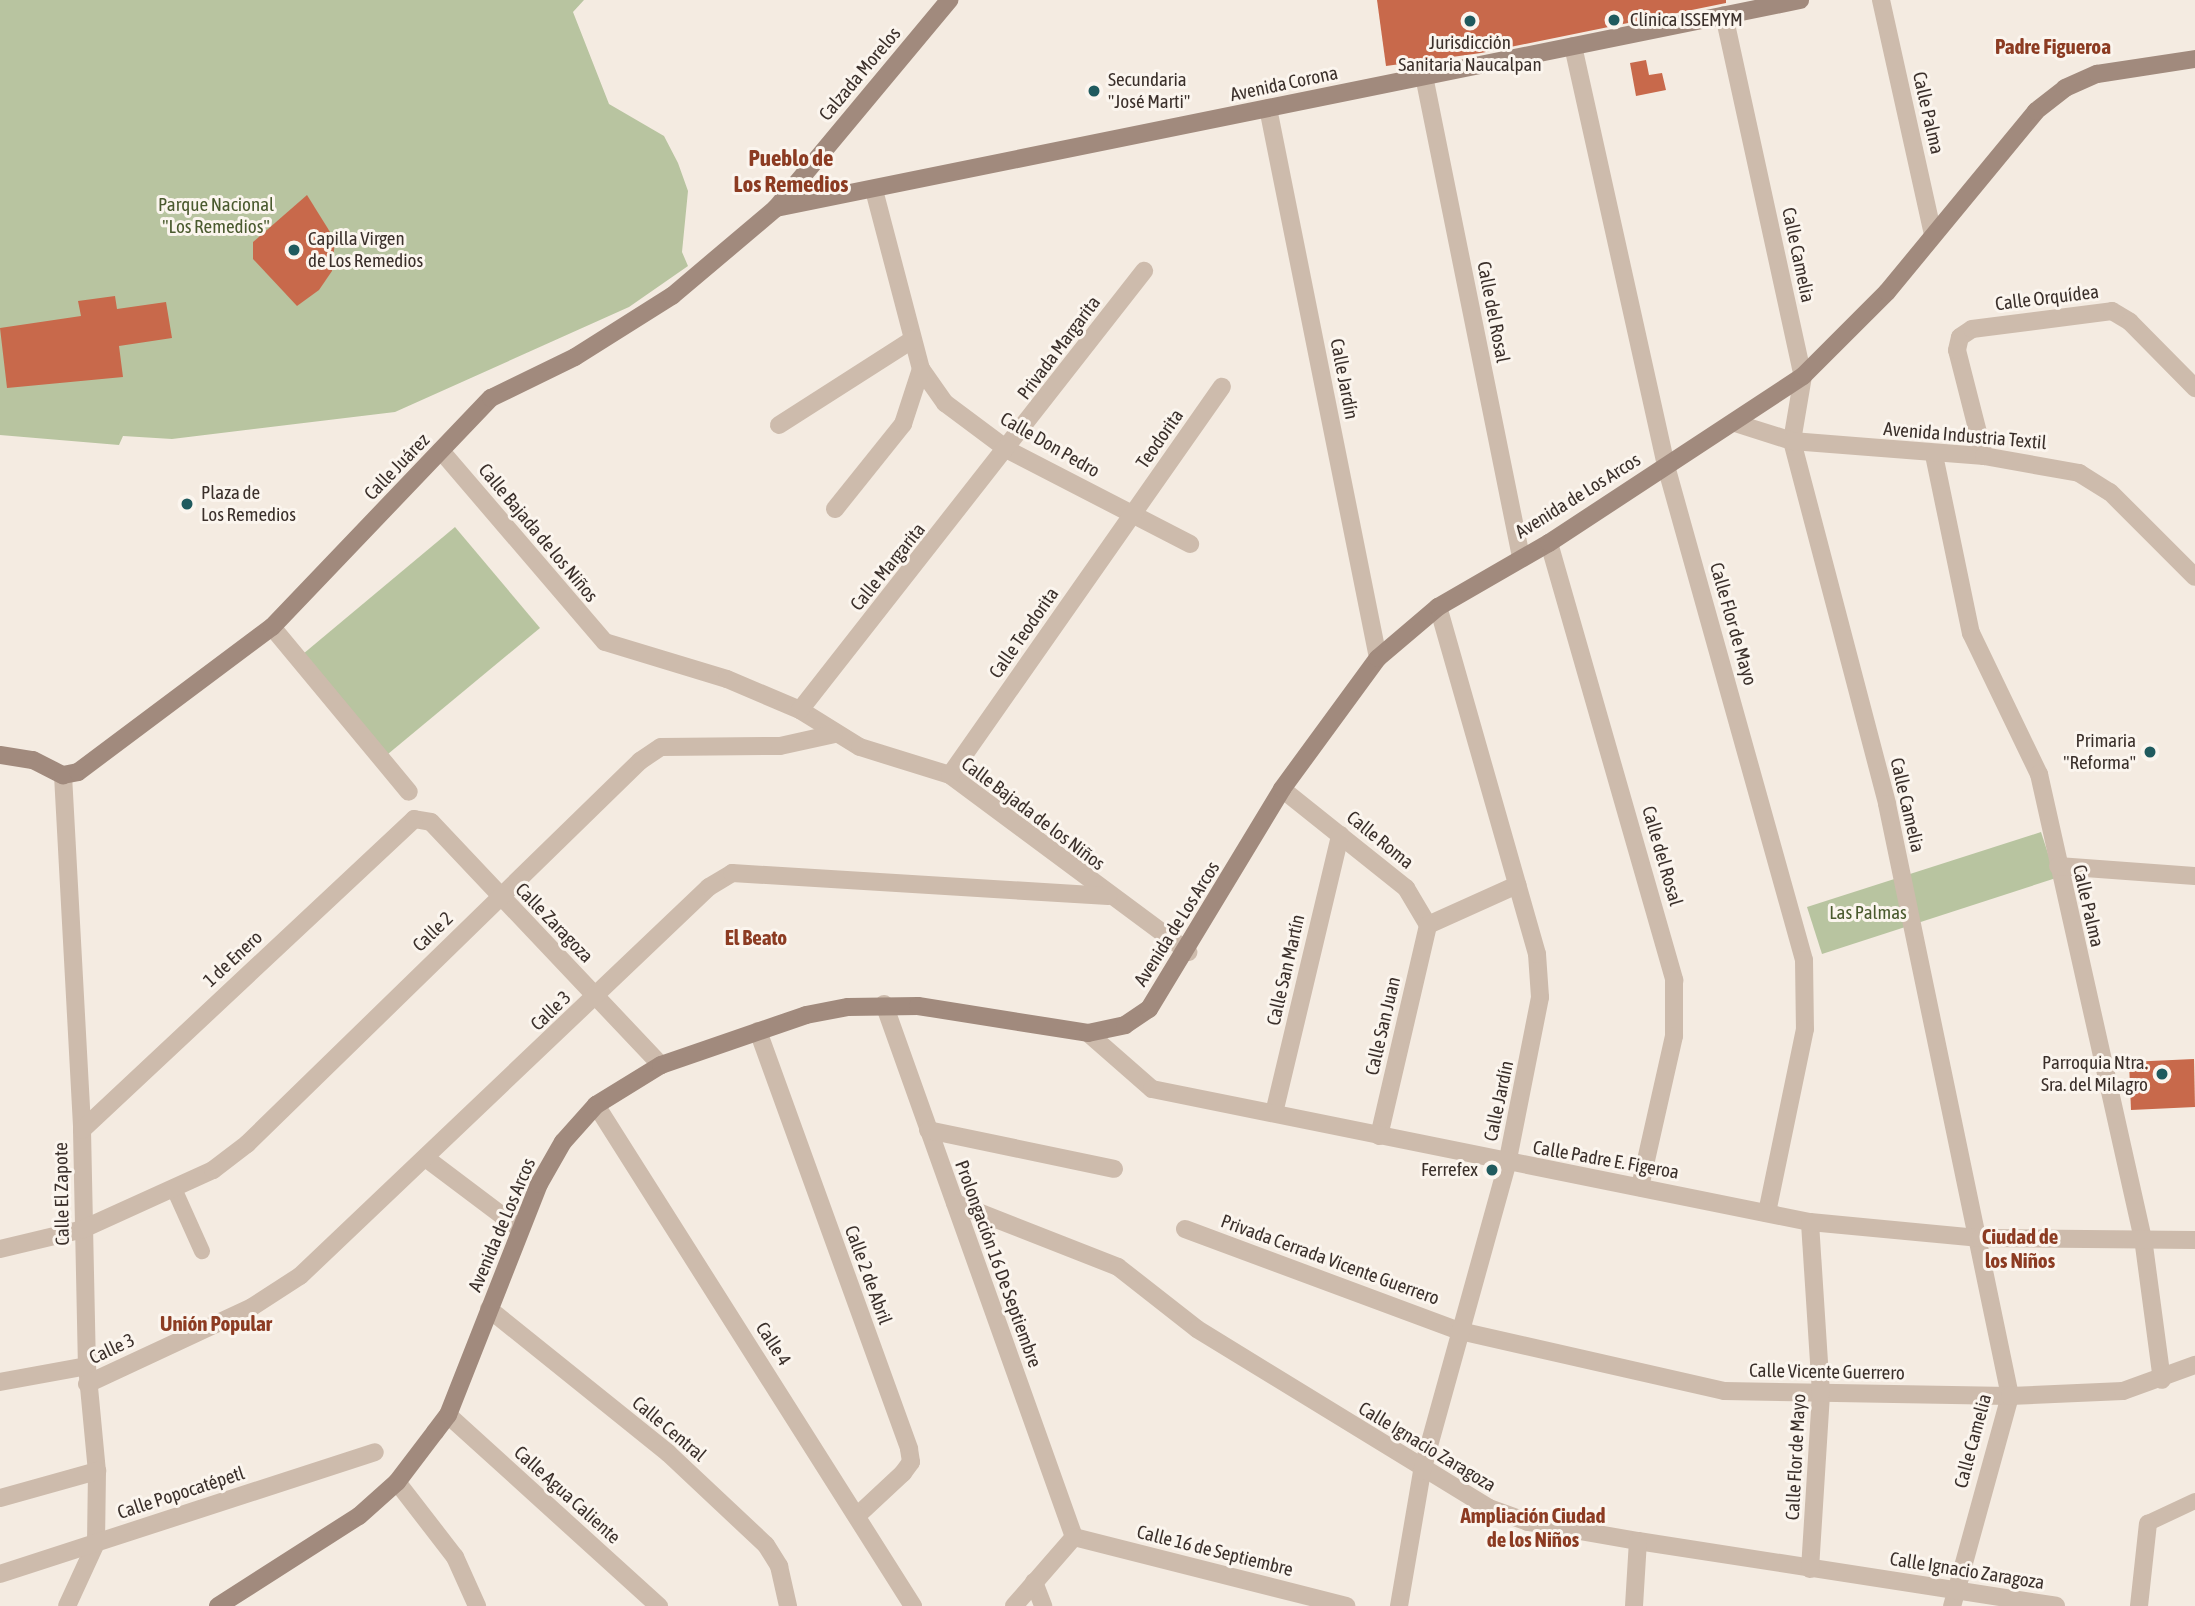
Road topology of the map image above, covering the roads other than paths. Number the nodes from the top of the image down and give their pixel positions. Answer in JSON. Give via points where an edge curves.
{"nodes":[{"id":1,"x":949,"y":0,"type":"edge"},
{"id":2,"x":1800,"y":0,"type":"edge"},
{"id":3,"x":1881,"y":0,"type":"edge"},
{"id":4,"x":1724,"y":15,"type":"junction"},
{"id":5,"x":1573,"y":46,"type":"junction"},
{"id":6,"x":2195,"y":59,"type":"edge"},
{"id":7,"x":1424,"y":76,"type":"junction"},
{"id":8,"x":1268,"y":108,"type":"junction"},
{"id":9,"x":874,"y":190,"type":"junction"},
{"id":10,"x":776,"y":208,"type":"junction"},
{"id":11,"x":1933,"y":234,"type":"junction"},
{"id":12,"x":1144,"y":271,"type":"dead end"},
{"id":13,"x":912,"y":340,"type":"junction"},
{"id":14,"x":921,"y":369,"type":"junction"},
{"id":15,"x":1803,"y":376,"type":"junction"},
{"id":16,"x":1222,"y":387,"type":"dead end"},
{"id":17,"x":2195,"y":388,"type":"edge"},
{"id":18,"x":1735,"y":424,"type":"junction"},
{"id":19,"x":779,"y":425,"type":"dead end"},
{"id":20,"x":1791,"y":441,"type":"junction"},
{"id":21,"x":1008,"y":450,"type":"junction"},
{"id":22,"x":442,"y":452,"type":"junction"},
{"id":23,"x":1934,"y":455,"type":"junction"},
{"id":24,"x":1983,"y":456,"type":"junction"},
{"id":25,"x":1666,"y":466,"type":"junction"},
{"id":26,"x":835,"y":509,"type":"dead end"},
{"id":27,"x":1133,"y":515,"type":"junction"},
{"id":28,"x":1549,"y":542,"type":"junction"},
{"id":29,"x":1190,"y":544,"type":"dead end"},
{"id":30,"x":1521,"y":556,"type":"junction"},
{"id":31,"x":2195,"y":577,"type":"edge"},
{"id":32,"x":1438,"y":607,"type":"junction"},
{"id":33,"x":272,"y":627,"type":"junction"},
{"id":34,"x":1378,"y":658,"type":"junction"},
{"id":35,"x":800,"y":710,"type":"junction"},
{"id":36,"x":834,"y":734,"type":"junction"},
{"id":37,"x":0,"y":755,"type":"edge"},
{"id":38,"x":63,"y":775,"type":"junction"},
{"id":39,"x":950,"y":775,"type":"junction"},
{"id":40,"x":1282,"y":789,"type":"junction"},
{"id":41,"x":409,"y":792,"type":"dead end"},
{"id":42,"x":414,"y":819,"type":"joint"},
{"id":43,"x":1340,"y":835,"type":"junction"},
{"id":44,"x":2058,"y":866,"type":"junction"},
{"id":45,"x":2195,"y":877,"type":"edge"},
{"id":46,"x":1517,"y":886,"type":"junction"},
{"id":47,"x":1108,"y":896,"type":"junction"},
{"id":48,"x":499,"y":897,"type":"junction"},
{"id":49,"x":1428,"y":925,"type":"junction"},
{"id":50,"x":1188,"y":952,"type":"junction"},
{"id":51,"x":597,"y":997,"type":"junction"},
{"id":52,"x":884,"y":1004,"type":"junction"},
{"id":53,"x":758,"y":1031,"type":"junction"},
{"id":54,"x":1088,"y":1034,"type":"junction"},
{"id":55,"x":661,"y":1065,"type":"junction"},
{"id":56,"x":596,"y":1105,"type":"junction"},
{"id":57,"x":1274,"y":1113,"type":"junction"},
{"id":58,"x":82,"y":1130,"type":"junction"},
{"id":59,"x":928,"y":1130,"type":"junction"},
{"id":60,"x":1379,"y":1136,"type":"junction"},
{"id":61,"x":427,"y":1159,"type":"junction"},
{"id":62,"x":1507,"y":1164,"type":"junction"},
{"id":63,"x":1114,"y":1168,"type":"dead end"},
{"id":64,"x":1640,"y":1187,"type":"junction"},
{"id":65,"x":175,"y":1191,"type":"junction"},
{"id":66,"x":954,"y":1203,"type":"junction"},
{"id":67,"x":1767,"y":1213,"type":"junction"},
{"id":68,"x":1810,"y":1222,"type":"junction"},
{"id":69,"x":83,"y":1229,"type":"junction"},
{"id":70,"x":520,"y":1229,"type":"junction"},
{"id":71,"x":1185,"y":1229,"type":"dead end"},
{"id":72,"x":1980,"y":1238,"type":"junction"},
{"id":73,"x":2143,"y":1238,"type":"junction"},
{"id":74,"x":2195,"y":1240,"type":"edge"},
{"id":75,"x":0,"y":1249,"type":"edge"},
{"id":76,"x":202,"y":1251,"type":"dead end"},
{"id":77,"x":489,"y":1309,"type":"junction"},
{"id":78,"x":1460,"y":1331,"type":"junction"},
{"id":79,"x":2195,"y":1364,"type":"edge"},
{"id":80,"x":86,"y":1366,"type":"junction"},
{"id":81,"x":2162,"y":1380,"type":"junction"},
{"id":82,"x":0,"y":1382,"type":"edge"},
{"id":83,"x":88,"y":1384,"type":"junction"},
{"id":84,"x":1821,"y":1393,"type":"junction"},
{"id":85,"x":2010,"y":1396,"type":"junction"},
{"id":86,"x":448,"y":1415,"type":"junction"},
{"id":87,"x":375,"y":1452,"type":"dead end"},
{"id":88,"x":97,"y":1471,"type":"junction"},
{"id":89,"x":1422,"y":1471,"type":"junction"},
{"id":90,"x":397,"y":1482,"type":"junction"},
{"id":91,"x":0,"y":1499,"type":"edge"},
{"id":92,"x":2195,"y":1501,"type":"edge"},
{"id":93,"x":858,"y":1515,"type":"junction"},
{"id":94,"x":2148,"y":1523,"type":"joint"},
{"id":95,"x":1074,"y":1537,"type":"junction"},
{"id":96,"x":1638,"y":1541,"type":"junction"},
{"id":97,"x":96,"y":1544,"type":"junction"},
{"id":98,"x":1810,"y":1569,"type":"junction"},
{"id":99,"x":0,"y":1574,"type":"edge"},
{"id":100,"x":1034,"y":1582,"type":"junction"},
{"id":101,"x":1953,"y":1598,"type":"edge"},
{"id":102,"x":67,"y":1606,"type":"edge"},
{"id":103,"x":218,"y":1606,"type":"edge"},
{"id":104,"x":477,"y":1606,"type":"edge"},
{"id":105,"x":659,"y":1606,"type":"edge"},
{"id":106,"x":788,"y":1606,"type":"edge"},
{"id":107,"x":913,"y":1606,"type":"edge"},
{"id":108,"x":1014,"y":1606,"type":"edge"},
{"id":109,"x":1043,"y":1606,"type":"edge"},
{"id":110,"x":1346,"y":1606,"type":"edge"},
{"id":111,"x":1399,"y":1606,"type":"edge"},
{"id":112,"x":1634,"y":1606,"type":"edge"},
{"id":113,"x":2056,"y":1606,"type":"edge"},
{"id":114,"x":2139,"y":1606,"type":"edge"}],
"edges":[{"from":1,"to":10,"type":"main road","name":"Calzada Morelos"},
{"from":2,"to":4,"type":"main road","name":"Avenida Corona"},
{"from":3,"to":11,"type":"street","name":"Calle Palma"},
{"from":4,"to":5,"type":"main road","name":"Avenida Corona"},
{"from":4,"to":15,"type":"street","name":"Calle Camelia"},
{"from":5,"to":7,"type":"main road","name":"Avenida Corona"},
{"from":5,"to":25,"type":"street","name":"Calle Flor de Mayo"},
{"from":6,"to":11,"type":"main road","name":"Avenida de Los Arcos","via":[[2097,74],[2065,88],[2036,111]]},
{"from":7,"to":8,"type":"main road","name":"Avenida Corona"},
{"from":7,"to":30,"type":"street","name":"Calle del Rosal"},
{"from":8,"to":9,"type":"main road","name":"Avenida Corona"},
{"from":8,"to":34,"type":"street","name":"Calle Jardín"},
{"from":9,"to":10,"type":"main road","name":"Avenida Corona"},
{"from":9,"to":13,"type":"street","name":"Calle Don Pedro"},
{"from":10,"to":22,"type":"main road","name":"Calle Juárez","via":[[672,296],[575,357],[491,398]]},
{"from":11,"to":15,"type":"main road","name":"Avenida de Los Arcos","via":[[1887,292]]},
{"from":12,"to":21,"type":"street","name":"Privada Margarita"},
{"from":13,"to":14,"type":"street","name":"Calle Don Pedro"},
{"from":13,"to":19,"type":"street"},
{"from":14,"to":21,"type":"street","name":"Calle Don Pedro","via":[[946,403]]},
{"from":14,"to":26,"type":"street","via":[[902,424]]},
{"from":15,"to":18,"type":"main road","name":"Avenida de Los Arcos"},
{"from":15,"to":20,"type":"street","name":"Calle Camelia"},
{"from":16,"to":27,"type":"street","name":"Teodorita"},
{"from":17,"to":24,"type":"street","name":"Calle Orquídea","via":[[2130,322],[2112,311],[1972,329],[1960,337],[1957,350]]},
{"from":18,"to":20,"type":"street","name":"Avenida Industria Textil"},
{"from":18,"to":25,"type":"main road","name":"Avenida de Los Arcos"},
{"from":20,"to":23,"type":"street","name":"Avenida Industria Textil"},
{"from":20,"to":72,"type":"street","name":"Calle Camelia","via":[[1887,804]]},
{"from":21,"to":27,"type":"street","name":"Calle Don Pedro"},
{"from":21,"to":35,"type":"street","name":"Calle Margarita"},
{"from":22,"to":33,"type":"main road","name":"Calle Juárez"},
{"from":22,"to":35,"type":"street","name":"Calle Bajada de los Niños","via":[[605,642],[727,679]]},
{"from":23,"to":24,"type":"street","name":"Avenida Industria Textil"},
{"from":23,"to":44,"type":"street","name":"Calle Palma","via":[[1971,633],[2029,746]]},
{"from":24,"to":31,"type":"street","name":"Avenida Industria Textil","via":[[2079,473],[2110,492]]},
{"from":25,"to":28,"type":"main road","name":"Avenida de Los Arcos"},
{"from":25,"to":67,"type":"street","name":"Calle Flor de Mayo","via":[[1804,960],[1805,1029]]},
{"from":27,"to":29,"type":"street","name":"Calle Don Pedro"},
{"from":27,"to":39,"type":"street","name":"Calle Teodorita"},
{"from":28,"to":30,"type":"main road","name":"Avenida de Los Arcos"},
{"from":28,"to":64,"type":"street","name":"Calle del Rosal","via":[[1674,980],[1674,1036]]},
{"from":30,"to":32,"type":"main road","name":"Avenida de Los Arcos"},
{"from":32,"to":34,"type":"main road","name":"Avenida de Los Arcos"},
{"from":32,"to":46,"type":"street","name":"Calle Jardín"},
{"from":33,"to":38,"type":"main road","name":"Calle Juárez","via":[[93,765]]},
{"from":33,"to":41,"type":"street"},
{"from":34,"to":40,"type":"main road","name":"Avenida de Los Arcos"},
{"from":35,"to":36,"type":"street","name":"Calle Bajada de los Niños"},
{"from":36,"to":39,"type":"street","name":"Calle Bajada de los Niños"},
{"from":36,"to":48,"type":"street","name":"Calle 2","via":[[780,746],[661,747]]},
{"from":37,"to":38,"type":"main road","via":[[33,760]]},
{"from":38,"to":58,"type":"street","name":"Calle El Zapote"},
{"from":39,"to":47,"type":"street","name":"Calle Bajada de los Niños"},
{"from":40,"to":43,"type":"street","name":"Calle Roma"},
{"from":40,"to":50,"type":"main road","name":"Avenida de Los Arcos"},
{"from":42,"to":48,"type":"street","name":"Calle Zaragoza","via":[[431,822]]},
{"from":42,"to":58,"type":"street","name":"1 de Enero"},
{"from":43,"to":49,"type":"street","name":"Calle Roma","via":[[1406,888]]},
{"from":43,"to":57,"type":"street","name":"Calle San Martín"},
{"from":44,"to":45,"type":"street"},
{"from":44,"to":73,"type":"street","name":"Calle Palma"},
{"from":46,"to":49,"type":"street"},
{"from":46,"to":62,"type":"street","name":"Calle Jardín","via":[[1537,954],[1541,998]]},
{"from":47,"to":50,"type":"street","name":"Calle Bajada de los Niños"},
{"from":47,"to":51,"type":"street","name":"Calle 3","via":[[762,871],[732,873],[709,887]]},
{"from":48,"to":51,"type":"street","name":"Calle Zaragoza"},
{"from":48,"to":65,"type":"street","name":"Calle 2","via":[[247,1144]]},
{"from":49,"to":60,"type":"street","name":"Calle San Juan"},
{"from":50,"to":54,"type":"main road","name":"Avenida de Los Arcos","via":[[1149,1009],[1125,1025]]},
{"from":51,"to":55,"type":"street","name":"Calle Zaragoza"},
{"from":51,"to":61,"type":"street","name":"Calle 3"},
{"from":52,"to":53,"type":"main road","name":"Avenida de Los Arcos","via":[[806,1016]]},
{"from":52,"to":54,"type":"main road","name":"Avenida de Los Arcos"},
{"from":52,"to":59,"type":"street","name":"Prolongación 16 De Septiembre"},
{"from":53,"to":55,"type":"main road","name":"Avenida de Los Arcos"},
{"from":53,"to":93,"type":"street","name":"Calle 2 de Abril","via":[[909,1448],[911,1462]]},
{"from":54,"to":57,"type":"street","name":"Calle Padre E. Figeroa","via":[[1152,1089]]},
{"from":55,"to":56,"type":"main road","name":"Avenida de Los Arcos"},
{"from":56,"to":70,"type":"main road","name":"Avenida de Los Arcos","via":[[563,1142]]},
{"from":56,"to":93,"type":"street","name":"Calle 4"},
{"from":57,"to":60,"type":"street","name":"Calle Padre E. Figeroa"},
{"from":58,"to":69,"type":"street","name":"Calle El Zapote"},
{"from":59,"to":63,"type":"street"},
{"from":59,"to":66,"type":"street","name":"Prolongación 16 De Septiembre"},
{"from":60,"to":62,"type":"street","name":"Calle Padre E. Figeroa"},
{"from":61,"to":70,"type":"street"},
{"from":61,"to":83,"type":"street","name":"Calle 3","via":[[278,1292]]},
{"from":62,"to":64,"type":"street","name":"Calle Padre E. Figeroa"},
{"from":62,"to":78,"type":"street","name":"Calle Jardín"},
{"from":64,"to":67,"type":"street","name":"Calle Padre E. Figeroa"},
{"from":65,"to":69,"type":"street","name":"Calle 2"},
{"from":65,"to":76,"type":"street"},
{"from":66,"to":89,"type":"street","name":"Calle Ignacio Zaragoza","via":[[1118,1267],[1196,1329]]},
{"from":66,"to":95,"type":"street","name":"Prolongación 16 De Septiembre"},
{"from":67,"to":68,"type":"street","name":"Calle Padre E. Figeroa"},
{"from":68,"to":72,"type":"street","name":"Calle Padre E. Figeroa"},
{"from":68,"to":84,"type":"street","name":"Calle Flor de Mayo"},
{"from":69,"to":75,"type":"street","name":"Calle 2"},
{"from":69,"to":80,"type":"street","name":"Calle El Zapote"},
{"from":70,"to":77,"type":"main road","name":"Avenida de Los Arcos"},
{"from":71,"to":78,"type":"street","name":"Privada Cerrada Vicente Guerrero"},
{"from":72,"to":73,"type":"street","name":"Calle Padre E. Figeroa"},
{"from":72,"to":85,"type":"street","name":"Calle Camelia"},
{"from":73,"to":74,"type":"street","name":"Calle Padre E. Figeroa"},
{"from":73,"to":81,"type":"street","name":"Calle Palma"},
{"from":77,"to":86,"type":"main road","name":"Avenida de Los Arcos"},
{"from":77,"to":106,"type":"street","name":"Calle Central","via":[[668,1453],[766,1545],[779,1566]]},
{"from":78,"to":84,"type":"street","name":"Calle Vicente Guerrero","via":[[1693,1386]]},
{"from":78,"to":89,"type":"street","name":"Calle Jardín"},
{"from":79,"to":81,"type":"street","name":"Calle Vicente Guerrero"},
{"from":80,"to":82,"type":"street"},
{"from":80,"to":83,"type":"street","name":"Calle El Zapote"},
{"from":81,"to":85,"type":"street","name":"Calle Vicente Guerrero","via":[[2123,1391]]},
{"from":83,"to":88,"type":"street","name":"Calle El Zapote"},
{"from":84,"to":85,"type":"street","name":"Calle Vicente Guerrero"},
{"from":84,"to":98,"type":"street","name":"Calle Flor de Mayo"},
{"from":85,"to":101,"type":"street","name":"Calle Camelia"},
{"from":86,"to":90,"type":"main road","name":"Avenida de Los Arcos"},
{"from":86,"to":105,"type":"street","name":"Calle Agua Caliente"},
{"from":87,"to":97,"type":"street","name":"Calle Popocatépetl"},
{"from":88,"to":91,"type":"street"},
{"from":88,"to":97,"type":"street","name":"Calle El Zapote"},
{"from":89,"to":96,"type":"street","name":"Calle Ignacio Zaragoza","via":[[1489,1508],[1528,1522]]},
{"from":89,"to":111,"type":"street","name":"Calle Jardín"},
{"from":90,"to":103,"type":"main road","name":"Avenida de Los Arcos","via":[[359,1516]]},
{"from":90,"to":104,"type":"street","via":[[455,1557]]},
{"from":92,"to":94,"type":"street"},
{"from":93,"to":107,"type":"street","name":"Calle 4"},
{"from":94,"to":114,"type":"street"},
{"from":95,"to":100,"type":"street"},
{"from":95,"to":110,"type":"street","name":"Calle 16 de Septiembre"},
{"from":96,"to":98,"type":"street","name":"Calle Ignacio Zaragoza"},
{"from":96,"to":112,"type":"street"},
{"from":97,"to":99,"type":"street","name":"Calle Popocatépetl"},
{"from":97,"to":102,"type":"street","name":"Calle El Zapote"},
{"from":98,"to":101,"type":"street","name":"Calle Ignacio Zaragoza"},
{"from":100,"to":108,"type":"street"},
{"from":100,"to":109,"type":"street"},
{"from":101,"to":113,"type":"street","name":"Calle Ignacio Zaragoza"}]}
